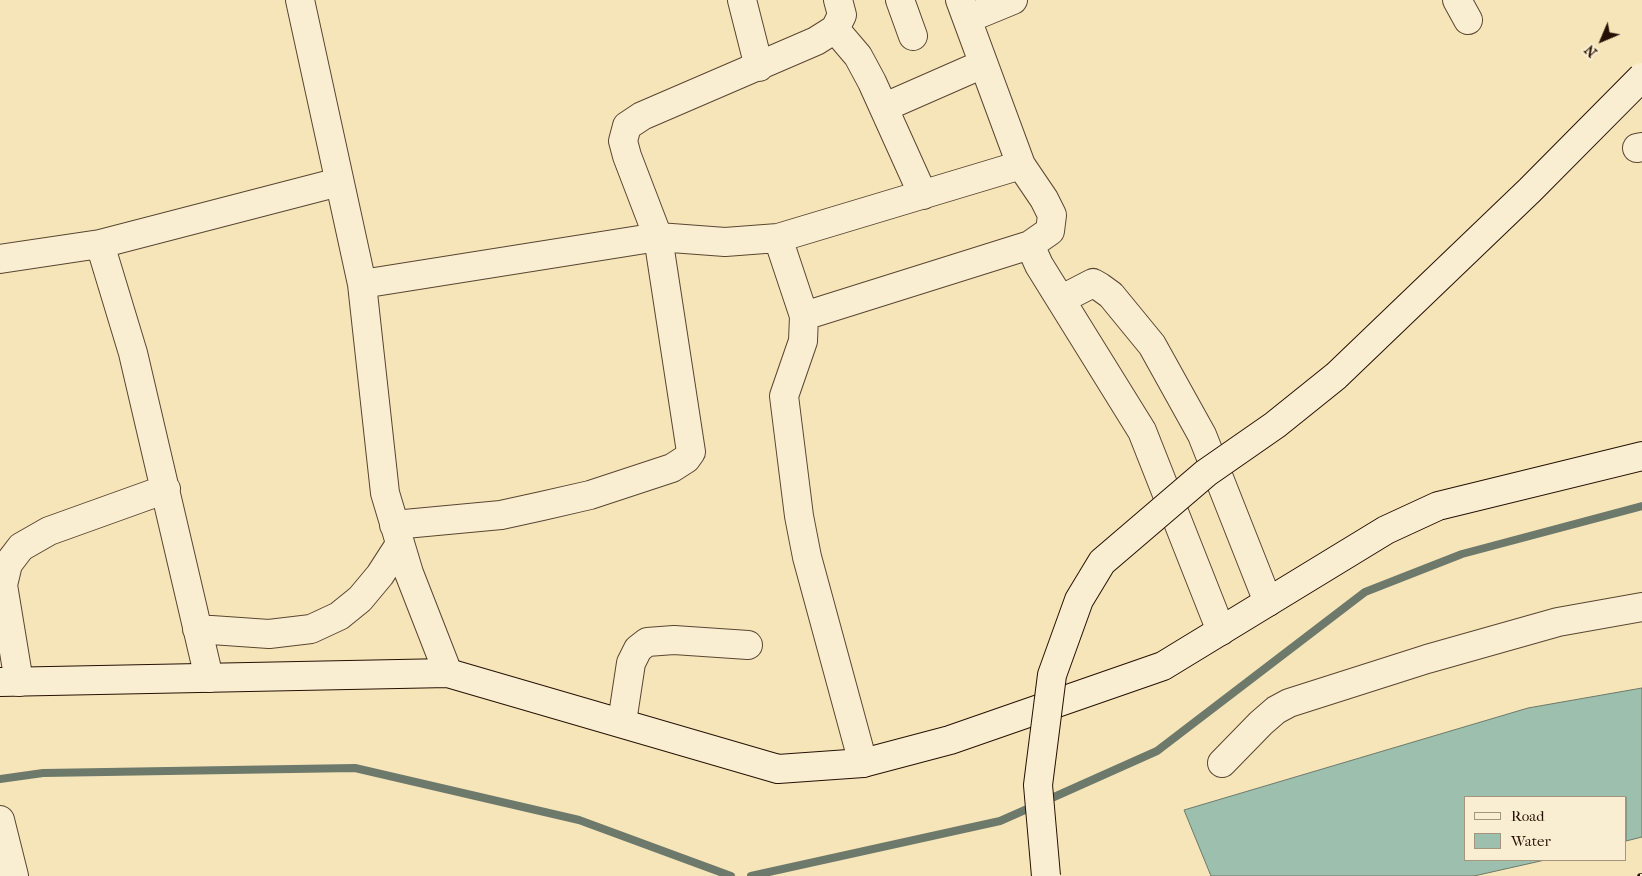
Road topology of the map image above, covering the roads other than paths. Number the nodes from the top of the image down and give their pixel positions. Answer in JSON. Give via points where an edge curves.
{"nodes":[{"id":1,"x":300,"y":0,"type":"edge"},
{"id":2,"x":742,"y":0,"type":"edge"},
{"id":3,"x":838,"y":0,"type":"edge"},
{"id":4,"x":900,"y":0,"type":"edge"},
{"id":5,"x":1013,"y":0,"type":"edge"},
{"id":6,"x":964,"y":10,"type":"edge"},
{"id":7,"x":835,"y":30,"type":"junction"},
{"id":8,"x":912,"y":36,"type":"dead end"},
{"id":9,"x":983,"y":64,"type":"junction"},
{"id":10,"x":759,"y":67,"type":"junction"},
{"id":11,"x":1642,"y":76,"type":"edge"},
{"id":12,"x":885,"y":107,"type":"junction"},
{"id":13,"x":1021,"y":165,"type":"junction"},
{"id":14,"x":339,"y":182,"type":"junction"},
{"id":15,"x":923,"y":195,"type":"junction"},
{"id":16,"x":658,"y":237,"type":"junction"},
{"id":17,"x":778,"y":238,"type":"junction"},
{"id":18,"x":100,"y":244,"type":"junction"},
{"id":19,"x":1030,"y":245,"type":"junction"},
{"id":20,"x":0,"y":259,"type":"edge"},
{"id":21,"x":362,"y":284,"type":"junction"},
{"id":22,"x":1062,"y":300,"type":"junction"},
{"id":23,"x":804,"y":316,"type":"junction"},
{"id":24,"x":1642,"y":456,"type":"edge"},
{"id":25,"x":166,"y":489,"type":"junction"},
{"id":26,"x":397,"y":534,"type":"junction"},
{"id":27,"x":1268,"y":602,"type":"junction"},
{"id":28,"x":1642,"y":607,"type":"edge"},
{"id":29,"x":197,"y":629,"type":"junction"},
{"id":30,"x":1221,"y":631,"type":"junction"},
{"id":31,"x":748,"y":645,"type":"dead end"},
{"id":32,"x":448,"y":673,"type":"junction"},
{"id":33,"x":210,"y":678,"type":"junction"},
{"id":34,"x":10,"y":682,"type":"edge"},
{"id":35,"x":622,"y":722,"type":"junction"},
{"id":36,"x":863,"y":763,"type":"junction"},
{"id":37,"x":1222,"y":763,"type":"dead end"},
{"id":38,"x":0,"y":820,"type":"edge"},
{"id":39,"x":14,"y":876,"type":"edge"},
{"id":40,"x":1046,"y":876,"type":"edge"}],
"edges":[{"from":1,"to":14,"type":"street"},
{"from":2,"to":10,"type":"street"},
{"from":3,"to":7,"type":"street","via":[[842,16]]},
{"from":4,"to":8,"type":"street"},
{"from":5,"to":6,"type":"street"},
{"from":6,"to":9,"type":"street"},
{"from":7,"to":10,"type":"street"},
{"from":7,"to":12,"type":"street","via":[[858,56]]},
{"from":9,"to":12,"type":"street"},
{"from":9,"to":13,"type":"street"},
{"from":10,"to":16,"type":"street","via":[[642,116],[627,126],[623,140],[627,156]]},
{"from":11,"to":40,"type":"street","bridge":true,"via":[[1530,190],[1336,376],[1275,425],[1206,473],[1102,562],[1079,600],[1052,675],[1038,785]]},
{"from":12,"to":15,"type":"street"},
{"from":13,"to":15,"type":"street"},
{"from":13,"to":19,"type":"street","via":[[1052,215],[1050,231]]},
{"from":14,"to":18,"type":"street"},
{"from":14,"to":21,"type":"street"},
{"from":15,"to":17,"type":"street"},
{"from":16,"to":17,"type":"street","via":[[725,242]]},
{"from":16,"to":21,"type":"street"},
{"from":16,"to":26,"type":"street","via":[[691,452],[686,459],[672,468],[590,494]]},
{"from":17,"to":23,"type":"street"},
{"from":18,"to":20,"type":"street"},
{"from":18,"to":25,"type":"street","via":[[133,354]]},
{"from":19,"to":22,"type":"street"},
{"from":19,"to":23,"type":"street"},
{"from":21,"to":26,"type":"street","via":[[385,494]]},
{"from":22,"to":27,"type":"street","via":[[1092,283],[1100,287],[1111,295],[1152,345],[1202,436]]},
{"from":22,"to":30,"type":"street","via":[[1142,431]]},
{"from":23,"to":36,"type":"street","via":[[803,341],[784,396],[790,451],[807,558]]},
{"from":24,"to":27,"type":"street","via":[[1438,506],[1386,530]]},
{"from":25,"to":29,"type":"street"},
{"from":25,"to":34,"type":"street","via":[[49,531],[21,546],[8,564],[3,585]]},
{"from":26,"to":29,"type":"street","via":[[380,575],[360,599],[339,616],[311,629],[269,634]]},
{"from":26,"to":32,"type":"street"},
{"from":27,"to":30,"type":"street"},
{"from":28,"to":37,"type":"street","via":[[1558,622],[1289,703],[1261,723]]},
{"from":29,"to":33,"type":"street"},
{"from":30,"to":36,"type":"street","via":[[1164,666],[950,740]]},
{"from":31,"to":35,"type":"street","via":[[674,640],[647,642],[638,649],[631,663]]},
{"from":32,"to":33,"type":"street"},
{"from":32,"to":35,"type":"street"},
{"from":33,"to":34,"type":"street"},
{"from":35,"to":36,"type":"street","via":[[778,769]]},
{"from":38,"to":39,"type":"street"}]}
